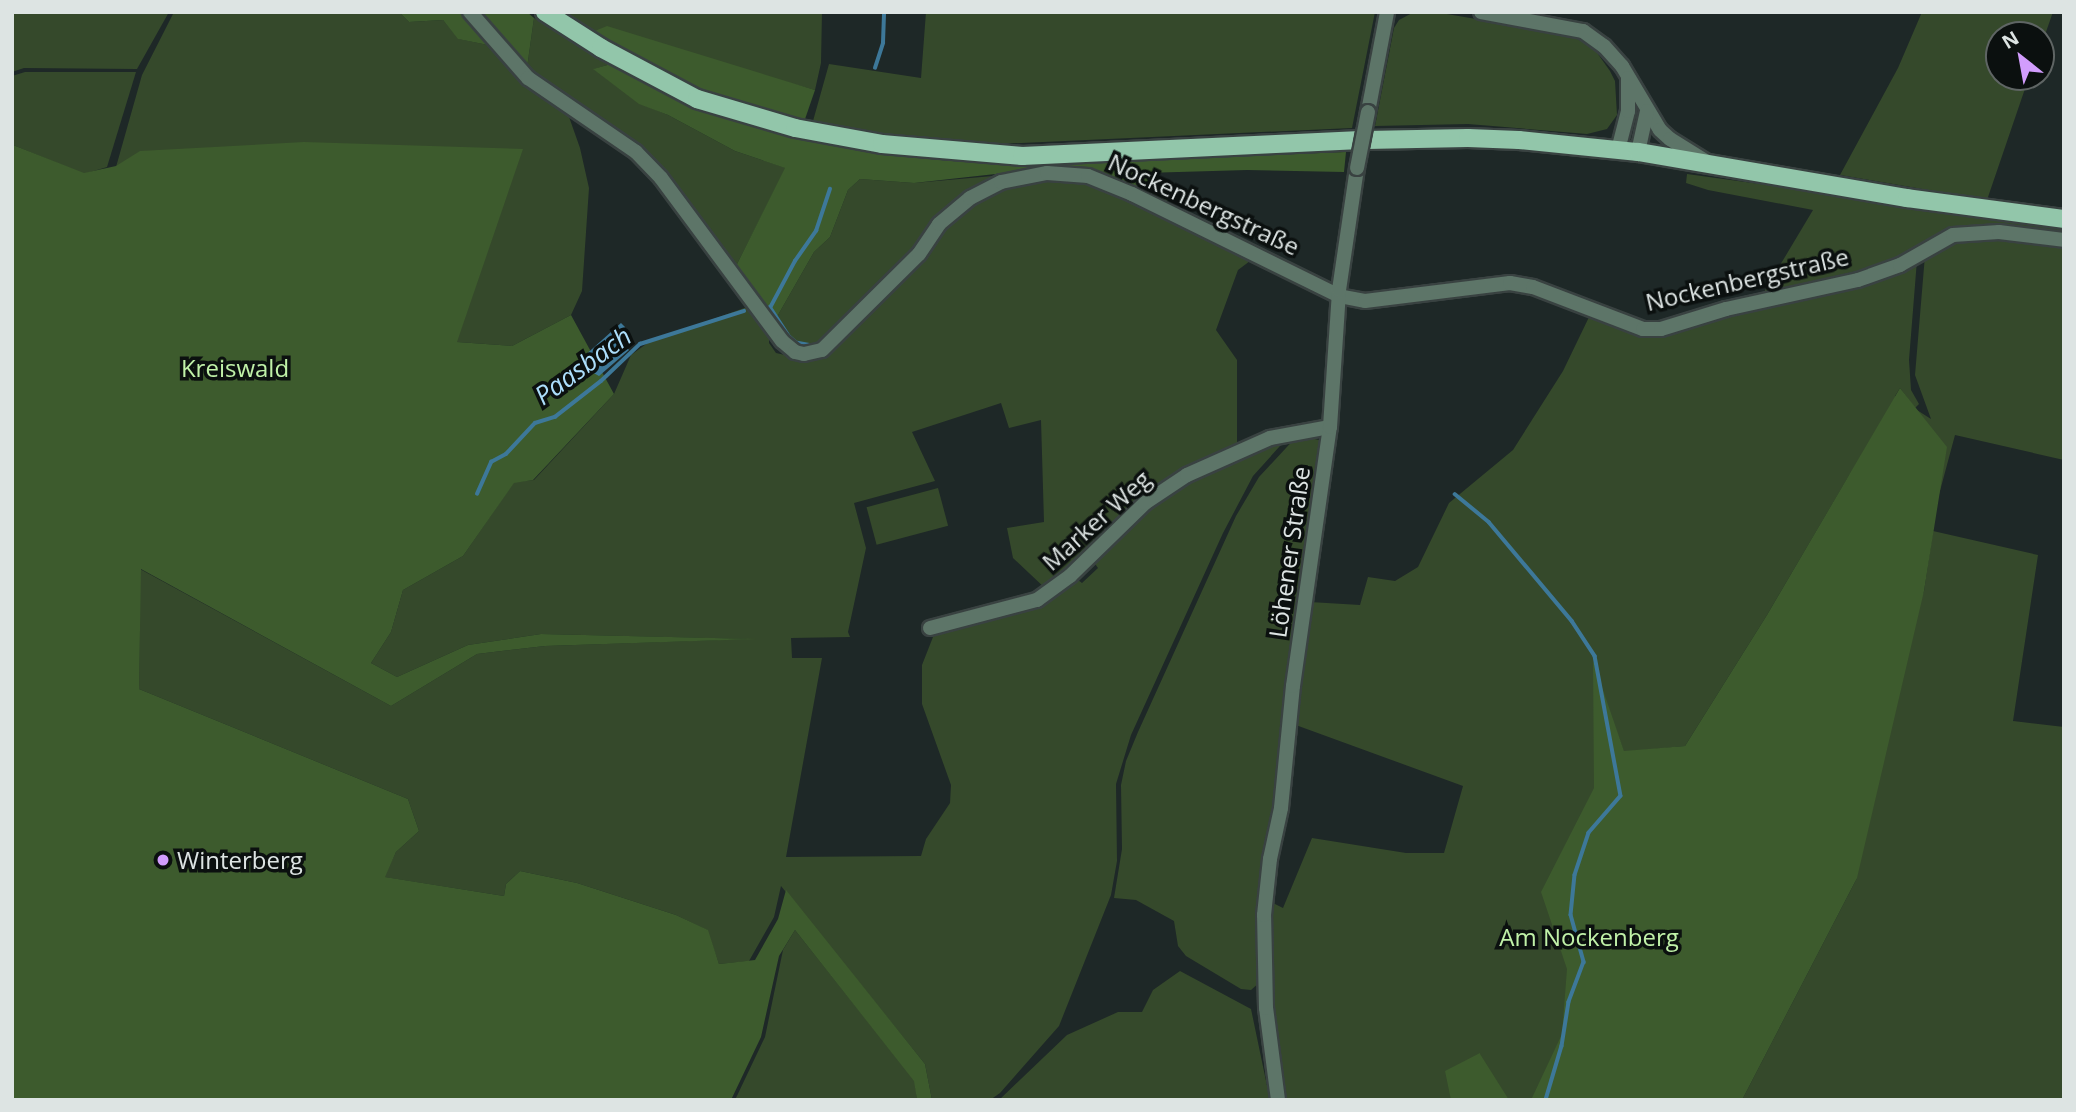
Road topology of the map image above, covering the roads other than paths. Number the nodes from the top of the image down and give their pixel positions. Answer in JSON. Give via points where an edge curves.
{"nodes":[{"id":1,"x":470,"y":12,"type":"edge"},
{"id":2,"x":545,"y":12,"type":"edge"},
{"id":3,"x":1387,"y":12,"type":"edge"},
{"id":4,"x":1481,"y":12,"type":"edge"},
{"id":5,"x":1628,"y":78,"type":"junction"},
{"id":6,"x":1647,"y":111,"type":"junction"},
{"id":7,"x":1618,"y":150,"type":"junction"},
{"id":8,"x":1638,"y":152,"type":"junction"},
{"id":9,"x":1712,"y":165,"type":"junction"},
{"id":10,"x":2064,"y":219,"type":"edge"},
{"id":11,"x":2064,"y":240,"type":"edge"},
{"id":12,"x":1339,"y":296,"type":"junction"},
{"id":13,"x":1330,"y":426,"type":"junction"},
{"id":14,"x":930,"y":628,"type":"dead end"},
{"id":15,"x":1278,"y":1100,"type":"edge"}],
"edges":[{"from":1,"to":12,"type":"street","name":"Nockenbergstraße","via":[[528,78],[636,152],[661,178],[795,352],[822,350],[919,254],[939,224],[970,198],[1001,182],[1047,173],[1088,176],[1132,194]]},
{"from":2,"to":7,"type":"main road","name":"Nockenbergstraße","via":[[697,99],[795,128],[882,144],[1022,156],[1468,138]]},
{"from":3,"to":12,"type":"street","name":"Löhener Straße","bridge":true,"via":[[1357,168]]},
{"from":4,"to":5,"type":"street","via":[[1583,31],[1613,55]]},
{"from":5,"to":6,"type":"street","via":[[1641,93]]},
{"from":5,"to":7,"type":"street","via":[[1628,111]]},
{"from":6,"to":8,"type":"street"},
{"from":6,"to":9,"type":"street","via":[[1670,139]]},
{"from":7,"to":8,"type":"main road","name":"Nockenbergstraße"},
{"from":8,"to":9,"type":"main road","name":"Nockenbergstraße"},
{"from":9,"to":10,"type":"main road","name":"Nockenbergstraße"},
{"from":11,"to":12,"type":"street","name":"Nockenbergstraße","via":[[2000,232],[1953,235],[1879,274],[1661,329],[1629,327],[1533,287],[1510,283],[1365,301]]},
{"from":12,"to":13,"type":"street","name":"Löhener Straße"},
{"from":13,"to":14,"type":"street","name":"Marker Weg","via":[[1270,438],[1187,475],[1145,503],[1070,576],[1037,600]]},
{"from":13,"to":15,"type":"street","name":"Löhener Straße","via":[[1264,915],[1266,1008]]}]}
